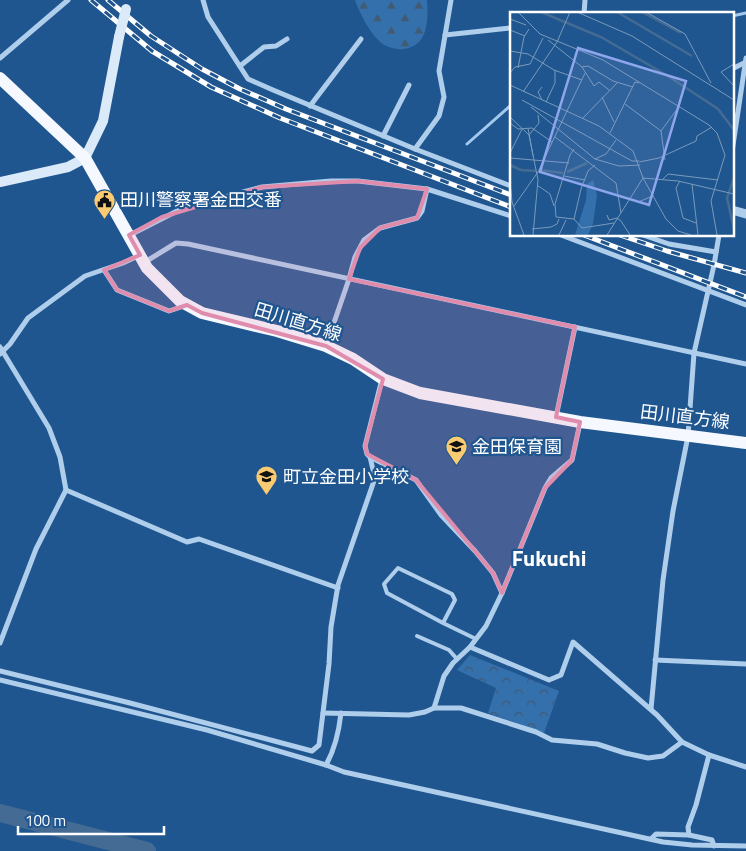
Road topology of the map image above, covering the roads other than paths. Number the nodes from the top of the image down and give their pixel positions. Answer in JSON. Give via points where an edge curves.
{"nodes":[{"id":1,"x":68,"y":0,"type":"edge"},
{"id":2,"x":203,"y":0,"type":"edge"},
{"id":3,"x":451,"y":0,"type":"edge"},
{"id":4,"x":128,"y":5,"type":"edge"},
{"id":5,"x":510,"y":28,"type":"edge"},
{"id":6,"x":445,"y":35,"type":"junction"},
{"id":7,"x":287,"y":39,"type":"dead end"},
{"id":8,"x":361,"y":39,"type":"dead end"},
{"id":9,"x":0,"y":58,"type":"edge"},
{"id":10,"x":746,"y":58,"type":"edge"},
{"id":11,"x":746,"y":62,"type":"edge"},
{"id":12,"x":240,"y":66,"type":"junction"},
{"id":13,"x":734,"y":68,"type":"edge"},
{"id":14,"x":0,"y":78,"type":"edge"},
{"id":15,"x":409,"y":86,"type":"dead end"},
{"id":16,"x":310,"y":106,"type":"junction"},
{"id":17,"x":383,"y":136,"type":"junction"},
{"id":18,"x":734,"y":139,"type":"edge"},
{"id":19,"x":415,"y":149,"type":"junction"},
{"id":20,"x":85,"y":158,"type":"junction"},
{"id":21,"x":0,"y":182,"type":"edge"},
{"id":22,"x":510,"y":186,"type":"edge"},
{"id":23,"x":427,"y":189,"type":"junction"},
{"id":24,"x":510,"y":216,"type":"edge"},
{"id":25,"x":129,"y":235,"type":"junction"},
{"id":26,"x":564,"y":236,"type":"edge"},
{"id":27,"x":646,"y":236,"type":"edge"},
{"id":28,"x":719,"y":236,"type":"edge"},
{"id":29,"x":716,"y":252,"type":"junction"},
{"id":30,"x":142,"y":259,"type":"junction"},
{"id":31,"x":104,"y":270,"type":"junction"},
{"id":32,"x":349,"y":279,"type":"junction"},
{"id":33,"x":707,"y":291,"type":"junction"},
{"id":34,"x":187,"y":305,"type":"junction"},
{"id":35,"x":746,"y":305,"type":"edge"},
{"id":36,"x":575,"y":327,"type":"junction"},
{"id":37,"x":326,"y":346,"type":"junction"},
{"id":38,"x":1,"y":351,"type":"edge"},
{"id":39,"x":694,"y":353,"type":"junction"},
{"id":40,"x":746,"y":364,"type":"edge"},
{"id":41,"x":383,"y":379,"type":"junction"},
{"id":42,"x":556,"y":417,"type":"junction"},
{"id":43,"x":580,"y":422,"type":"junction"},
{"id":44,"x":688,"y":436,"type":"junction"},
{"id":45,"x":746,"y":443,"type":"edge"},
{"id":46,"x":370,"y":457,"type":"junction"},
{"id":47,"x":66,"y":490,"type":"junction"},
{"id":48,"x":338,"y":588,"type":"junction"},
{"id":49,"x":502,"y":593,"type":"junction"},
{"id":50,"x":443,"y":624,"type":"junction"},
{"id":51,"x":417,"y":636,"type":"dead end"},
{"id":52,"x":476,"y":639,"type":"junction"},
{"id":53,"x":0,"y":643,"type":"edge"},
{"id":54,"x":470,"y":647,"type":"junction"},
{"id":55,"x":457,"y":658,"type":"junction"},
{"id":56,"x":655,"y":660,"type":"junction"},
{"id":57,"x":746,"y":664,"type":"edge"},
{"id":58,"x":0,"y":671,"type":"edge"},
{"id":59,"x":0,"y":680,"type":"edge"},
{"id":60,"x":93,"y":693,"type":"junction"},
{"id":61,"x":90,"y":702,"type":"junction"},
{"id":62,"x":434,"y":708,"type":"junction"},
{"id":63,"x":651,"y":709,"type":"junction"},
{"id":64,"x":323,"y":713,"type":"junction"},
{"id":65,"x":341,"y":713,"type":"junction"},
{"id":66,"x":682,"y":742,"type":"junction"},
{"id":67,"x":708,"y":754,"type":"junction"},
{"id":68,"x":326,"y":765,"type":"junction"},
{"id":69,"x":746,"y":767,"type":"edge"},
{"id":70,"x":689,"y":835,"type":"junction"},
{"id":71,"x":651,"y":839,"type":"junction"},
{"id":72,"x":714,"y":846,"type":"junction"},
{"id":73,"x":746,"y":846,"type":"edge"}],
"edges":[{"from":1,"to":9,"type":"street"},
{"from":2,"to":12,"type":"street","via":[[208,17]]},
{"from":3,"to":6,"type":"street"},
{"from":4,"to":20,"type":"main road","bridge":true,"via":[[103,121]]},
{"from":5,"to":6,"type":"street"},
{"from":6,"to":19,"type":"street","via":[[439,71],[444,97],[439,116]]},
{"from":7,"to":12,"type":"street","via":[[276,46],[264,47]]},
{"from":8,"to":16,"type":"street"},
{"from":10,"to":11,"type":"street"},
{"from":11,"to":13,"type":"street"},
{"from":11,"to":18,"type":"street"},
{"from":12,"to":16,"type":"street","via":[[248,79]]},
{"from":14,"to":20,"type":"main road","name":"田川直方線"},
{"from":15,"to":17,"type":"street"},
{"from":16,"to":17,"type":"street"},
{"from":17,"to":19,"type":"street"},
{"from":19,"to":22,"type":"street"},
{"from":20,"to":21,"type":"main road","via":[[68,168]]},
{"from":20,"to":25,"type":"main road","name":"田川直方線"},
{"from":23,"to":24,"type":"street"},
{"from":23,"to":25,"type":"street","via":[[331,180],[262,187],[183,208]]},
{"from":23,"to":32,"type":"street","via":[[417,218],[380,228],[364,240]]},
{"from":25,"to":30,"type":"main road","name":"田川直方線"},
{"from":26,"to":33,"type":"street"},
{"from":27,"to":29,"type":"street","via":[[668,244]]},
{"from":28,"to":29,"type":"street"},
{"from":29,"to":33,"type":"street"},
{"from":30,"to":31,"type":"street"},
{"from":30,"to":32,"type":"street","via":[[176,243],[188,244]]},
{"from":30,"to":34,"type":"main road","name":"田川直方線"},
{"from":31,"to":34,"type":"street","via":[[117,290],[169,311]]},
{"from":31,"to":38,"type":"street","via":[[85,276],[28,318]]},
{"from":32,"to":36,"type":"street"},
{"from":32,"to":37,"type":"street"},
{"from":33,"to":35,"type":"street"},
{"from":33,"to":39,"type":"street"},
{"from":34,"to":37,"type":"main road","name":"田川直方線","via":[[202,313]]},
{"from":36,"to":39,"type":"street"},
{"from":36,"to":42,"type":"street"},
{"from":37,"to":41,"type":"main road","name":"田川直方線"},
{"from":38,"to":47,"type":"street","via":[[49,428],[60,457]]},
{"from":39,"to":40,"type":"street"},
{"from":39,"to":44,"type":"street"},
{"from":41,"to":42,"type":"main road","name":"田川直方線","via":[[420,393]]},
{"from":41,"to":46,"type":"street","via":[[365,446]]},
{"from":42,"to":43,"type":"main road","name":"田川直方線"},
{"from":43,"to":44,"type":"main road","name":"田川直方線"},
{"from":43,"to":49,"type":"street","via":[[572,460],[551,478],[545,488]]},
{"from":44,"to":45,"type":"main road","name":"田川直方線"},
{"from":44,"to":56,"type":"street","via":[[672,511]]},
{"from":46,"to":48,"type":"street","via":[[375,478]]},
{"from":46,"to":49,"type":"street","via":[[416,480],[441,515],[493,573]]},
{"from":47,"to":48,"type":"street","via":[[187,542],[199,538]]},
{"from":47,"to":53,"type":"street","via":[[36,549]]},
{"from":48,"to":64,"type":"street"},
{"from":49,"to":52,"type":"street"},
{"from":50,"to":50,"type":"lane","via":[[387,592],[384,584],[398,568],[452,594],[455,600]]},
{"from":50,"to":52,"type":"lane"},
{"from":51,"to":55,"type":"lane","via":[[448,650]]},
{"from":52,"to":54,"type":"street"},
{"from":54,"to":55,"type":"street"},
{"from":54,"to":63,"type":"street","via":[[549,680],[561,675],[573,642]]},
{"from":55,"to":62,"type":"street","via":[[444,676]]},
{"from":56,"to":57,"type":"street"},
{"from":56,"to":63,"type":"street"},
{"from":58,"to":60,"type":"street"},
{"from":59,"to":61,"type":"street"},
{"from":60,"to":61,"type":"street"},
{"from":60,"to":64,"type":"street","via":[[312,751],[319,745]]},
{"from":61,"to":68,"type":"street","via":[[207,730]]},
{"from":62,"to":65,"type":"street","via":[[409,715]]},
{"from":62,"to":66,"type":"street","via":[[461,708],[552,740],[597,744],[648,758],[663,756]]},
{"from":63,"to":66,"type":"street"},
{"from":64,"to":65,"type":"street"},
{"from":65,"to":68,"type":"street","via":[[332,755]]},
{"from":66,"to":67,"type":"street"},
{"from":67,"to":69,"type":"street"},
{"from":67,"to":70,"type":"street","via":[[688,827]]},
{"from":68,"to":71,"type":"street","via":[[344,772]]},
{"from":70,"to":71,"type":"street","via":[[656,834]]},
{"from":70,"to":72,"type":"street","via":[[712,840]]},
{"from":71,"to":72,"type":"street"},
{"from":72,"to":73,"type":"street"}]}
